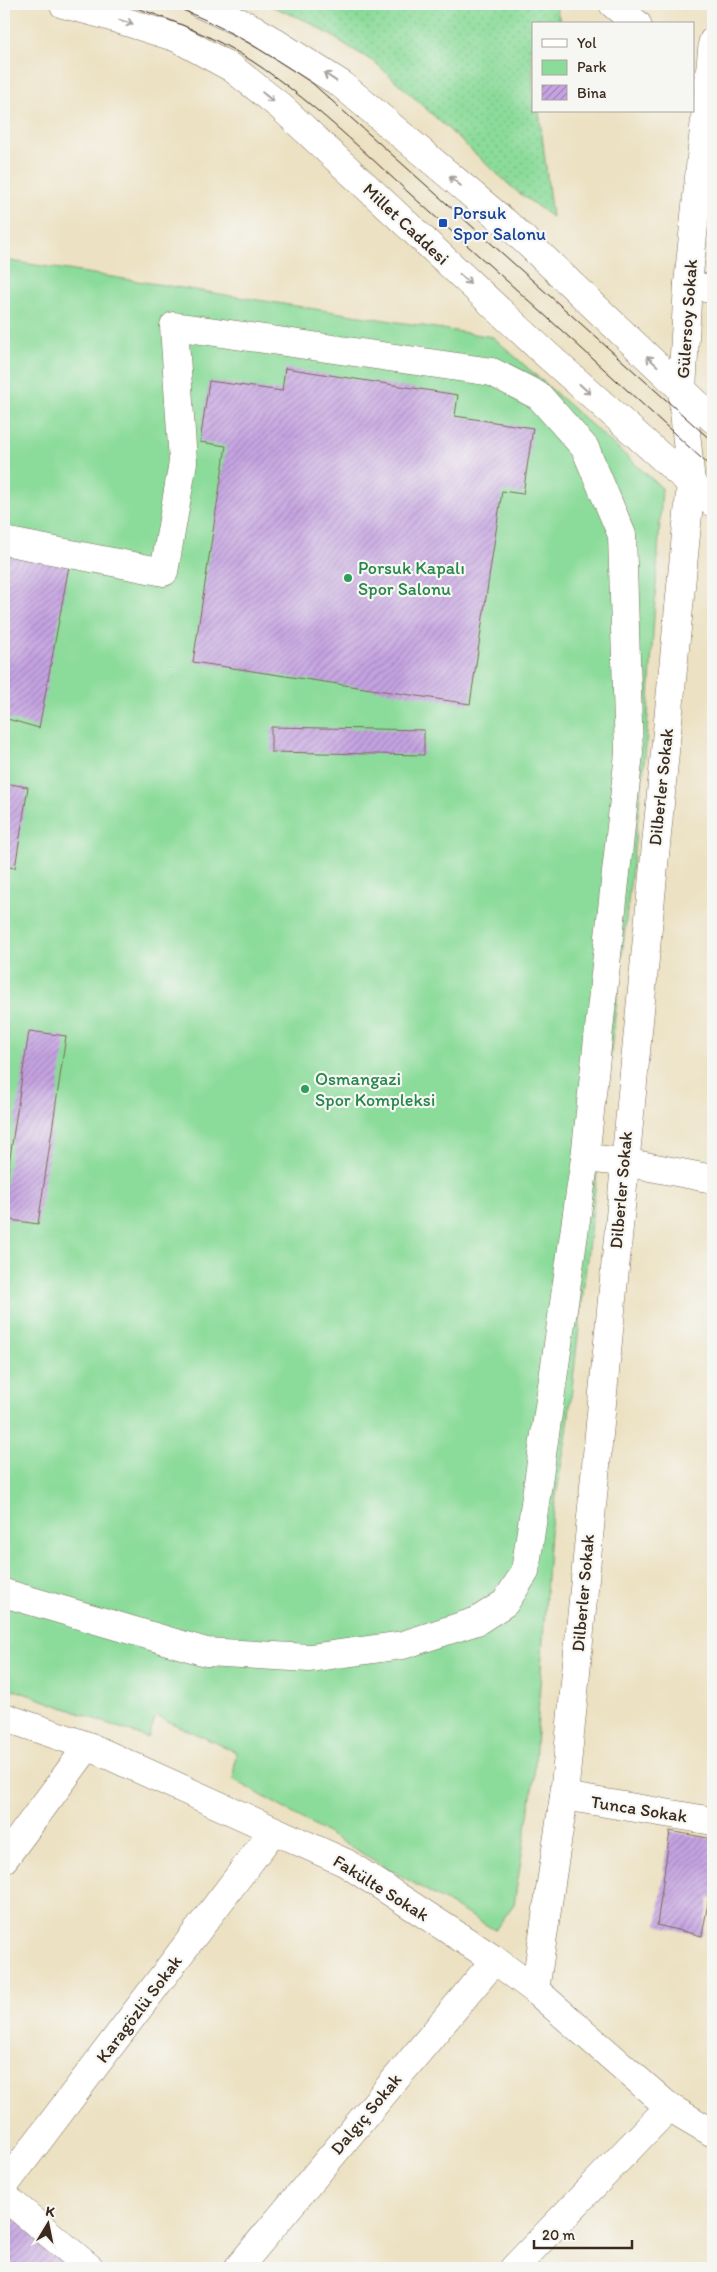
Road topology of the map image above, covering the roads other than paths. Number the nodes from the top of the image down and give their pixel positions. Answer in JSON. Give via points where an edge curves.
{"nodes":[{"id":1,"x":63,"y":4,"type":"edge"},
{"id":2,"x":200,"y":4,"type":"edge"},
{"id":3,"x":613,"y":4,"type":"edge"},
{"id":4,"x":635,"y":22,"type":"edge"},
{"id":5,"x":708,"y":51,"type":"edge"},
{"id":6,"x":701,"y":287,"type":"edge"},
{"id":7,"x":682,"y":390,"type":"junction"},
{"id":8,"x":713,"y":419,"type":"edge"},
{"id":9,"x":691,"y":483,"type":"junction"},
{"id":10,"x":713,"y":503,"type":"edge"},
{"id":11,"x":4,"y":541,"type":"edge"},
{"id":12,"x":585,"y":1158,"type":"junction"},
{"id":13,"x":624,"y":1162,"type":"junction"},
{"id":14,"x":713,"y":1179,"type":"edge"},
{"id":15,"x":4,"y":1593,"type":"edge"},
{"id":16,"x":4,"y":1717,"type":"edge"},
{"id":17,"x":88,"y":1746,"type":"junction"},
{"id":18,"x":564,"y":1796,"type":"junction"},
{"id":19,"x":713,"y":1821,"type":"edge"},
{"id":20,"x":273,"y":1831,"type":"junction"},
{"id":21,"x":4,"y":1859,"type":"edge"},
{"id":22,"x":495,"y":1960,"type":"junction"},
{"id":23,"x":535,"y":1990,"type":"junction"},
{"id":24,"x":669,"y":2107,"type":"junction"},
{"id":25,"x":713,"y":2133,"type":"edge"},
{"id":26,"x":4,"y":2186,"type":"edge"},
{"id":27,"x":4,"y":2196,"type":"edge"},
{"id":28,"x":90,"y":2268,"type":"edge"},
{"id":29,"x":238,"y":2268,"type":"edge"},
{"id":30,"x":514,"y":2268,"type":"edge"}],
"edges":[{"from":1,"to":9,"type":"street","name":"Millet Caddesi","one_way":true,"via":[[176,38],[232,68],[280,106],[546,354]]},
{"from":7,"to":2,"type":"street","one_way":true,"via":[[513,229],[342,84],[254,29]]},
{"from":3,"to":4,"type":"street"},
{"from":5,"to":6,"type":"street","name":"Gülersoy Sokak"},
{"from":6,"to":7,"type":"street","name":"Gülersoy Sokak"},
{"from":7,"to":8,"type":"street"},
{"from":7,"to":9,"type":"street","name":"Dilberler Sokak"},
{"from":9,"to":10,"type":"street","name":"Millet Caddesi"},
{"from":9,"to":13,"type":"street","name":"Dilberler Sokak"},
{"from":11,"to":12,"type":"street","via":[[164,572],[183,462],[174,326],[492,372],[539,396],[585,448],[622,535],[629,753]]},
{"from":12,"to":13,"type":"street"},
{"from":12,"to":15,"type":"street","via":[[525,1572],[505,1603],[477,1621],[403,1646],[310,1658],[206,1652]]},
{"from":13,"to":14,"type":"street"},
{"from":13,"to":18,"type":"street","name":"Dilberler Sokak"},
{"from":16,"to":17,"type":"street","name":"Fakülte Sokak"},
{"from":17,"to":20,"type":"street","name":"Fakülte Sokak"},
{"from":17,"to":21,"type":"street"},
{"from":18,"to":19,"type":"street","name":"Tunca Sokak"},
{"from":18,"to":23,"type":"street","name":"Dilberler Sokak"},
{"from":20,"to":22,"type":"street","name":"Fakülte Sokak","via":[[346,1863]]},
{"from":20,"to":26,"type":"street","name":"Karagözlü Sokak"},
{"from":22,"to":23,"type":"street","name":"Fakülte Sokak"},
{"from":22,"to":29,"type":"street","name":"Dalgıç Sokak"},
{"from":23,"to":24,"type":"street","name":"Fakülte Sokak"},
{"from":24,"to":25,"type":"street","name":"Fakülte Sokak"},
{"from":24,"to":30,"type":"street"},
{"from":27,"to":28,"type":"street"}]}
